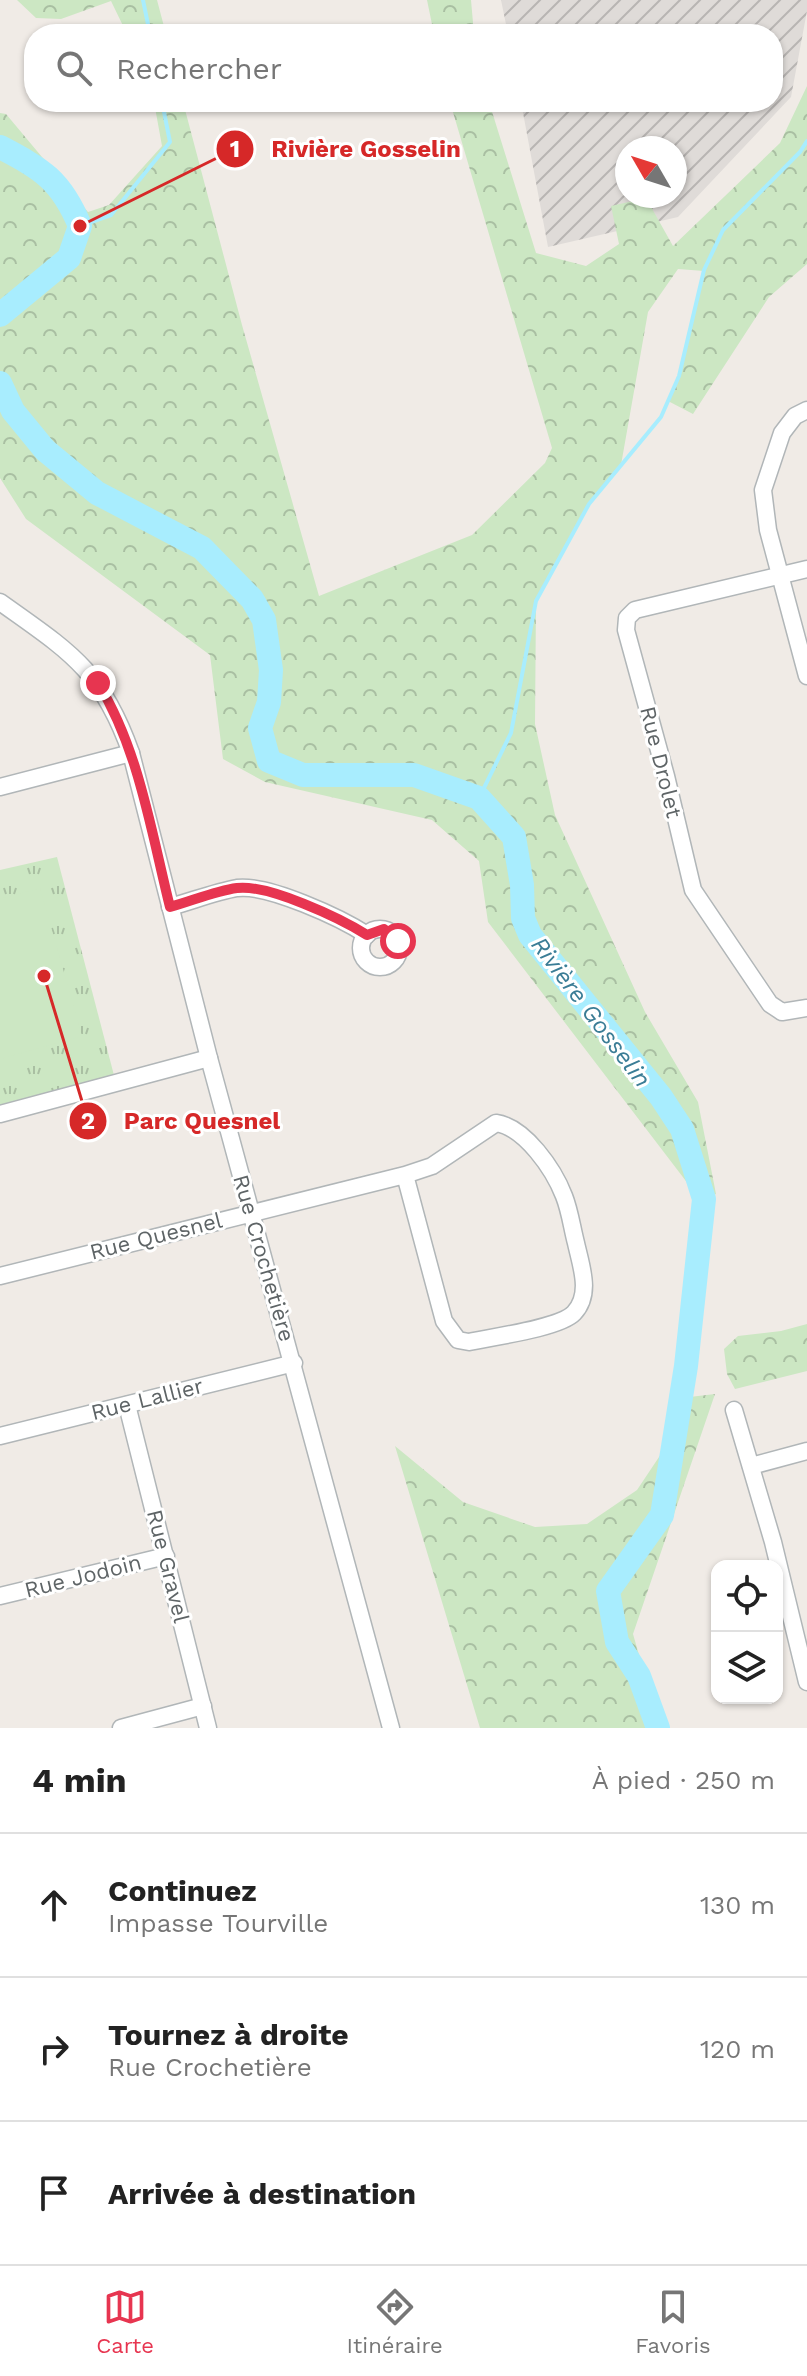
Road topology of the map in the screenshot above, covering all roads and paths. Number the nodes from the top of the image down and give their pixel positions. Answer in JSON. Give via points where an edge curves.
{"nodes":[{"id":1,"x":807,"y":410,"type":"edge"},
{"id":2,"x":807,"y":569,"type":"edge"},
{"id":3,"x":780,"y":575,"type":"junction"},
{"id":4,"x":0,"y":602,"type":"edge"},
{"id":5,"x":807,"y":676,"type":"edge"},
{"id":6,"x":131,"y":753,"type":"junction"},
{"id":7,"x":0,"y":787,"type":"edge"},
{"id":8,"x":170,"y":907,"type":"junction"},
{"id":9,"x":367,"y":935,"type":"dead end"},
{"id":10,"x":807,"y":1008,"type":"edge"},
{"id":11,"x":209,"y":1058,"type":"junction"},
{"id":12,"x":0,"y":1114,"type":"edge"},
{"id":13,"x":405,"y":1175,"type":"junction"},
{"id":14,"x":251,"y":1212,"type":"junction"},
{"id":15,"x":0,"y":1276,"type":"edge"},
{"id":16,"x":294,"y":1363,"type":"junction"},
{"id":17,"x":127,"y":1405,"type":"junction"},
{"id":18,"x":734,"y":1410,"type":"dead end"},
{"id":19,"x":0,"y":1436,"type":"edge"},
{"id":20,"x":807,"y":1451,"type":"edge"},
{"id":21,"x":751,"y":1466,"type":"junction"},
{"id":22,"x":166,"y":1556,"type":"junction"},
{"id":23,"x":0,"y":1596,"type":"edge"},
{"id":24,"x":807,"y":1682,"type":"edge"},
{"id":25,"x":203,"y":1706,"type":"junction"},
{"id":26,"x":121,"y":1728,"type":"edge"},
{"id":27,"x":208,"y":1728,"type":"edge"},
{"id":28,"x":391,"y":1728,"type":"edge"}],
"edges":[{"from":1,"to":3,"type":"street","via":[[782,433],[763,490]]},
{"from":2,"to":3,"type":"street"},
{"from":3,"to":5,"type":"street"},
{"from":3,"to":10,"type":"street","name":"Rue Drolet","via":[[635,610],[627,618],[626,630],[693,890],[770,1004],[782,1012]]},
{"from":4,"to":6,"type":"street","name":"Rue Crochetière","via":[[89,672],[112,705]]},
{"from":6,"to":7,"type":"street"},
{"from":6,"to":8,"type":"street","name":"Rue Crochetière"},
{"from":8,"to":9,"type":"street","via":[[252,888],[275,893]]},
{"from":8,"to":11,"type":"street","name":"Rue Crochetière"},
{"from":11,"to":12,"type":"street"},
{"from":11,"to":14,"type":"street","name":"Rue Crochetière"},
{"from":13,"to":13,"type":"street","via":[[432,1166],[496,1123],[522,1134],[565,1199],[585,1283],[575,1313],[561,1323],[458,1340],[444,1321]]},
{"from":13,"to":14,"type":"street","name":"Rue Quesnel"},
{"from":14,"to":15,"type":"street","name":"Rue Quesnel"},
{"from":14,"to":16,"type":"street","name":"Rue Crochetière"},
{"from":16,"to":17,"type":"street","name":"Rue Lallier"},
{"from":16,"to":28,"type":"street","name":"Rue Crochetière"},
{"from":17,"to":19,"type":"street","name":"Rue Lallier"},
{"from":17,"to":22,"type":"street","name":"Rue Gravel"},
{"from":18,"to":21,"type":"street"},
{"from":20,"to":21,"type":"street"},
{"from":21,"to":24,"type":"street"},
{"from":22,"to":23,"type":"street","name":"Rue Jodoin"},
{"from":22,"to":25,"type":"street","name":"Rue Gravel"},
{"from":25,"to":26,"type":"street"},
{"from":25,"to":27,"type":"street","name":"Rue Gravel"}]}
